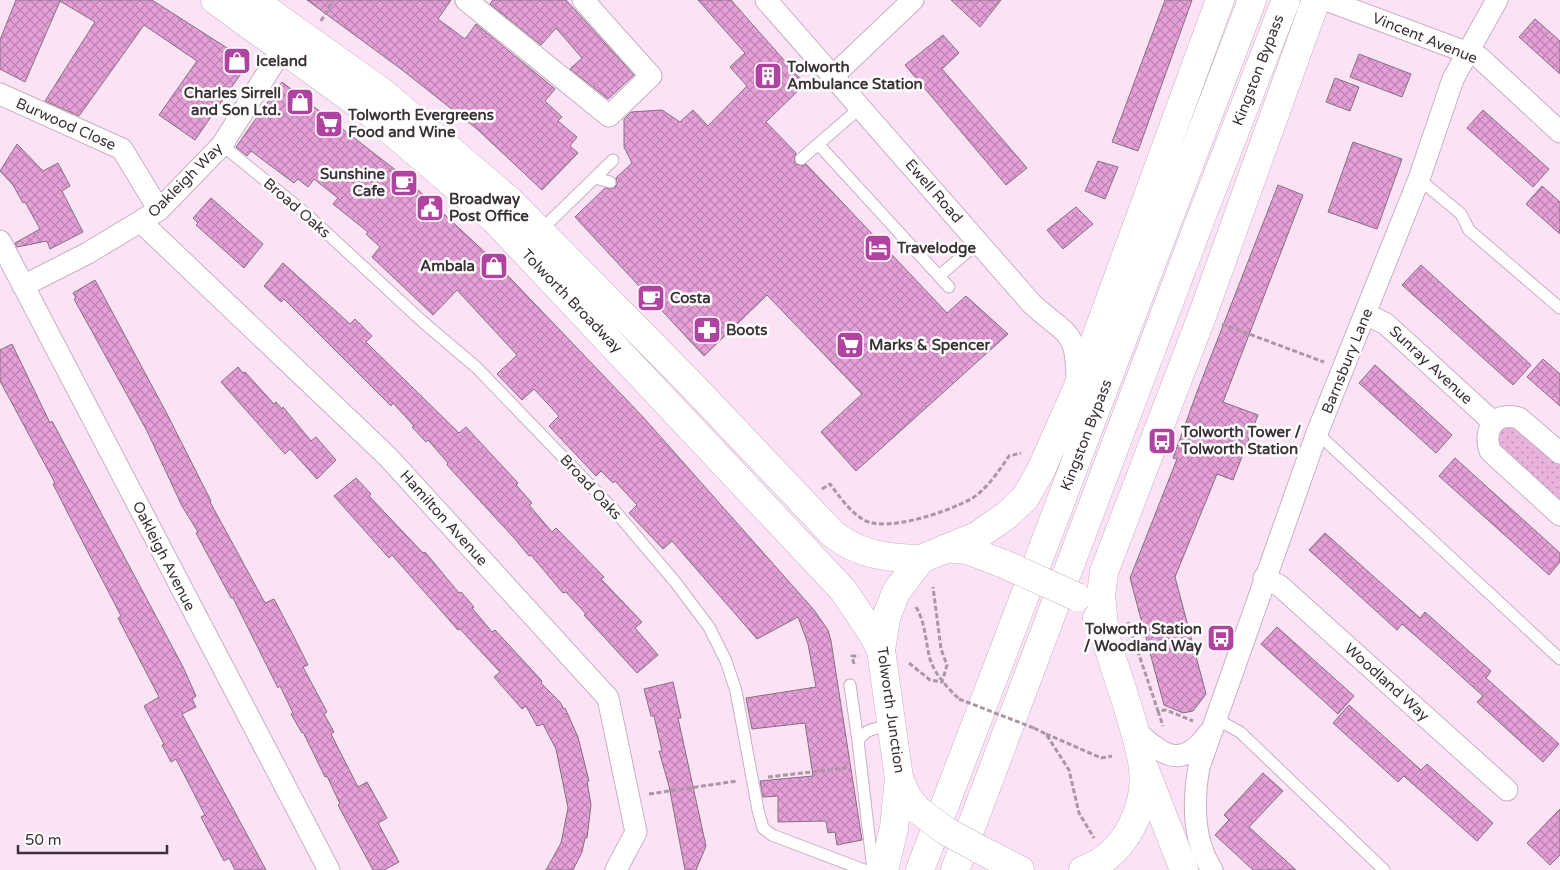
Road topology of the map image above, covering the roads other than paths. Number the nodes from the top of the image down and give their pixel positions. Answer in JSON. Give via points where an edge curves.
{"nodes":[{"id":1,"x":215,"y":0,"type":"edge"},
{"id":2,"x":254,"y":0,"type":"edge"},
{"id":3,"x":466,"y":0,"type":"edge"},
{"id":4,"x":583,"y":0,"type":"edge"},
{"id":5,"x":766,"y":0,"type":"edge"},
{"id":6,"x":914,"y":0,"type":"edge"},
{"id":7,"x":1220,"y":0,"type":"edge"},
{"id":8,"x":1252,"y":0,"type":"edge"},
{"id":9,"x":1286,"y":0,"type":"edge"},
{"id":10,"x":1316,"y":0,"type":"edge"},
{"id":11,"x":1326,"y":0,"type":"edge"},
{"id":12,"x":1497,"y":0,"type":"edge"},
{"id":13,"x":283,"y":48,"type":"junction"},
{"id":14,"x":1468,"y":52,"type":"junction"},
{"id":15,"x":833,"y":76,"type":"junction"},
{"id":16,"x":0,"y":94,"type":"edge"},
{"id":17,"x":861,"y":107,"type":"junction"},
{"id":18,"x":1560,"y":132,"type":"edge"},
{"id":19,"x":818,"y":144,"type":"junction"},
{"id":20,"x":222,"y":145,"type":"junction"},
{"id":21,"x":801,"y":159,"type":"dead end"},
{"id":22,"x":613,"y":160,"type":"dead end"},
{"id":23,"x":595,"y":178,"type":"junction"},
{"id":24,"x":1419,"y":179,"type":"junction"},
{"id":25,"x":610,"y":182,"type":"dead end"},
{"id":26,"x":159,"y":210,"type":"junction"},
{"id":27,"x":141,"y":222,"type":"junction"},
{"id":28,"x":541,"y":230,"type":"junction"},
{"id":29,"x":0,"y":241,"type":"edge"},
{"id":30,"x":979,"y":242,"type":"junction"},
{"id":31,"x":939,"y":276,"type":"junction"},
{"id":32,"x":23,"y":286,"type":"junction"},
{"id":33,"x":949,"y":287,"type":"dead end"},
{"id":34,"x":1560,"y":308,"type":"edge"},
{"id":35,"x":1366,"y":314,"type":"junction"},
{"id":36,"x":1077,"y":389,"type":"junction"},
{"id":37,"x":1493,"y":422,"type":"junction"},
{"id":38,"x":1317,"y":432,"type":"junction"},
{"id":39,"x":1560,"y":453,"type":"edge"},
{"id":40,"x":1560,"y":515,"type":"edge"},
{"id":41,"x":946,"y":548,"type":"junction"},
{"id":42,"x":921,"y":559,"type":"junction"},
{"id":43,"x":1264,"y":578,"type":"junction"},
{"id":44,"x":1105,"y":636,"type":"junction"},
{"id":45,"x":870,"y":653,"type":"junction"},
{"id":46,"x":1560,"y":659,"type":"edge"},
{"id":47,"x":850,"y":685,"type":"dead end"},
{"id":48,"x":1214,"y":724,"type":"junction"},
{"id":49,"x":891,"y":726,"type":"junction"},
{"id":50,"x":1132,"y":727,"type":"junction"},
{"id":51,"x":858,"y":741,"type":"junction"},
{"id":52,"x":1142,"y":762,"type":"junction"},
{"id":53,"x":899,"y":778,"type":"junction"},
{"id":54,"x":1508,"y":790,"type":"dead end"},
{"id":55,"x":329,"y":870,"type":"edge"},
{"id":56,"x":616,"y":870,"type":"edge"},
{"id":57,"x":864,"y":870,"type":"edge"},
{"id":58,"x":873,"y":870,"type":"edge"},
{"id":59,"x":884,"y":870,"type":"edge"},
{"id":60,"x":920,"y":870,"type":"edge"},
{"id":61,"x":955,"y":870,"type":"edge"},
{"id":62,"x":1020,"y":870,"type":"edge"},
{"id":63,"x":1083,"y":870,"type":"edge"},
{"id":64,"x":1184,"y":870,"type":"edge"},
{"id":65,"x":1212,"y":870,"type":"edge"},
{"id":66,"x":1384,"y":870,"type":"edge"}],
"edges":[{"from":1,"to":13,"type":"main road","name":"Tolworth Broadway"},
{"from":2,"to":28,"type":"main road","name":"Tolworth Broadway","via":[[382,92]]},
{"from":3,"to":4,"type":"street","via":[[609,116],[651,76]]},
{"from":5,"to":15,"type":"street","name":"Ewell Road"},
{"from":6,"to":15,"type":"street"},
{"from":7,"to":36,"type":"main road","name":"Tolworth Junction"},
{"from":8,"to":60,"type":"main road","name":"Kingston Bypass"},
{"from":9,"to":61,"type":"main road","name":"Kingston Bypass","via":[[1200,218]]},
{"from":10,"to":44,"type":"main road","via":[[1202,316],[1104,572],[1101,595]]},
{"from":11,"to":14,"type":"street","name":"Vincent Avenue"},
{"from":12,"to":14,"type":"street","name":"Barnsbury Lane"},
{"from":13,"to":20,"type":"street","name":"Oakleigh Way"},
{"from":13,"to":45,"type":"main road","name":"Tolworth Broadway","via":[[368,111],[494,219],[843,590],[872,632]]},
{"from":14,"to":18,"type":"street","name":"Vincent Avenue","via":[[1478,57]]},
{"from":14,"to":24,"type":"street","name":"Barnsbury Lane","via":[[1453,79]]},
{"from":15,"to":17,"type":"street","name":"Ewell Road"},
{"from":16,"to":26,"type":"street","name":"Burwood Close","via":[[122,149]]},
{"from":17,"to":19,"type":"lane"},
{"from":17,"to":30,"type":"street","name":"Ewell Road"},
{"from":19,"to":21,"type":"lane"},
{"from":19,"to":31,"type":"lane"},
{"from":20,"to":26,"type":"street","name":"Oakleigh Way"},
{"from":20,"to":57,"type":"lane","name":"Broad Oaks","via":[[304,212],[476,368],[615,511],[709,627],[726,661],[736,691],[763,828],[772,835]]},
{"from":22,"to":23,"type":"lane"},
{"from":23,"to":25,"type":"lane"},
{"from":23,"to":28,"type":"lane"},
{"from":24,"to":34,"type":"lane","via":[[1461,214],[1469,230]]},
{"from":24,"to":35,"type":"street","name":"Barnsbury Lane"},
{"from":26,"to":27,"type":"street","name":"Oakleigh Way"},
{"from":27,"to":32,"type":"street","name":"Oakleigh Way"},
{"from":27,"to":56,"type":"street","name":"Hamilton Avenue","via":[[388,456],[608,698],[636,832]]},
{"from":28,"to":42,"type":"main road","name":"Tolworth Broadway","via":[[832,534],[845,544],[876,556]]},
{"from":29,"to":32,"type":"street","name":"Oakleigh Avenue"},
{"from":30,"to":31,"type":"lane"},
{"from":30,"to":36,"type":"street","name":"Ewell Road","via":[[1032,304],[1067,332],[1074,343]]},
{"from":31,"to":33,"type":"lane"},
{"from":32,"to":55,"type":"street","name":"Oakleigh Avenue"},
{"from":35,"to":37,"type":"street","name":"Sunray Avenue","via":[[1386,324]]},
{"from":35,"to":38,"type":"street","name":"Barnsbury Lane"},
{"from":36,"to":41,"type":"main road","name":"Tolworth Junction","via":[[1041,470],[1024,498],[1007,515],[977,536]]},
{"from":37,"to":39,"type":"street","via":[[1504,416],[1519,418]]},
{"from":37,"to":40,"type":"street","via":[[1487,437],[1490,451]]},
{"from":38,"to":43,"type":"street","name":"Barnsbury Lane"},
{"from":38,"to":46,"type":"lane"},
{"from":41,"to":42,"type":"main road","name":"Tolworth Junction"},
{"from":41,"to":44,"type":"main road","bridge":true,"via":[[968,550],[1078,597],[1088,605]]},
{"from":42,"to":45,"type":"main road","name":"Tolworth Junction","via":[[896,592]]},
{"from":43,"to":48,"type":"street","name":"Barnsbury Lane"},
{"from":43,"to":54,"type":"street","name":"Woodland Way","via":[[1280,586]]},
{"from":44,"to":50,"type":"main road"},
{"from":45,"to":49,"type":"main road","name":"Tolworth Junction"},
{"from":47,"to":51,"type":"lane"},
{"from":48,"to":50,"type":"street","name":"Barnsbury Lane","via":[[1195,749],[1176,756],[1161,752]]},
{"from":48,"to":65,"type":"street","name":"Barnsbury Lane","via":[[1199,766],[1194,809],[1201,847]]},
{"from":48,"to":66,"type":"lane","via":[[1240,732]]},
{"from":49,"to":51,"type":"lane","via":[[869,729]]},
{"from":49,"to":53,"type":"main road","name":"Tolworth Junction"},
{"from":50,"to":52,"type":"main road"},
{"from":51,"to":58,"type":"lane"},
{"from":52,"to":63,"type":"main road","via":[[1142,788],[1132,827],[1112,854]]},
{"from":52,"to":64,"type":"main road"},
{"from":53,"to":59,"type":"main road","via":[[894,828]]},
{"from":53,"to":62,"type":"main road","name":"Tolworth Junction","bridge":true,"via":[[907,797],[918,810],[946,831]]}]}
